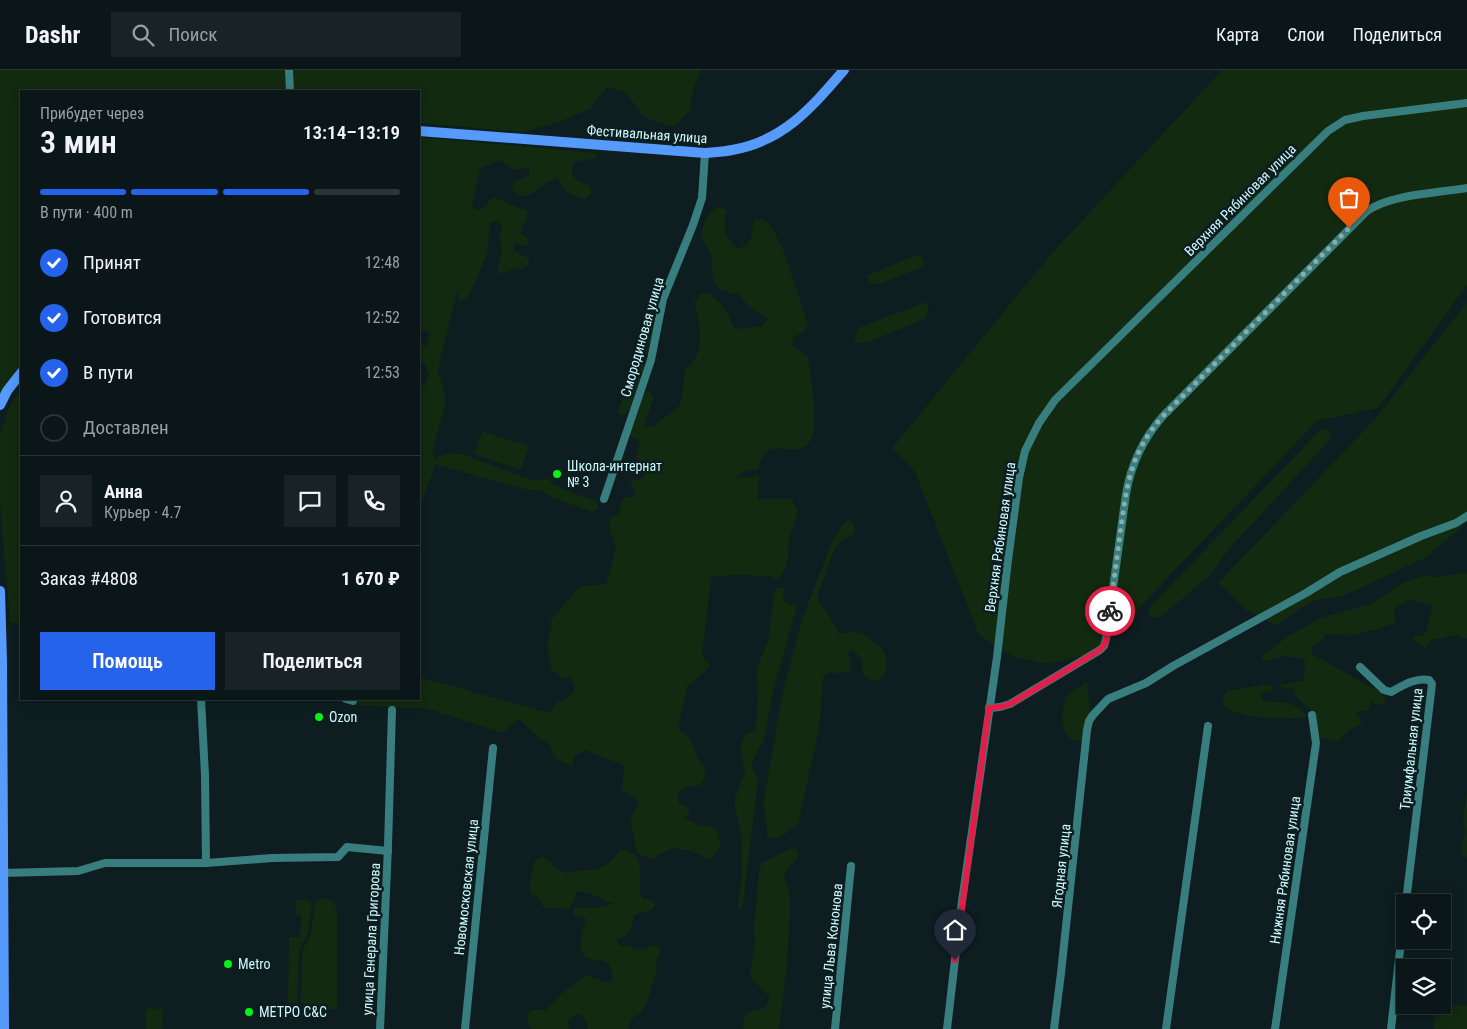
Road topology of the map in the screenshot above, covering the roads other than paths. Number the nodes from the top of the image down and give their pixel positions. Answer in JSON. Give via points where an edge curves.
{"nodes":[{"id":1,"x":289,"y":70,"type":"edge"},
{"id":2,"x":844,"y":70,"type":"edge"},
{"id":3,"x":290,"y":90,"type":"edge"},
{"id":4,"x":1467,"y":104,"type":"edge"},
{"id":5,"x":420,"y":131,"type":"edge"},
{"id":6,"x":705,"y":153,"type":"junction"},
{"id":7,"x":1467,"y":188,"type":"edge"},
{"id":8,"x":20,"y":374,"type":"edge"},
{"id":9,"x":0,"y":405,"type":"edge"},
{"id":10,"x":604,"y":499,"type":"dead end"},
{"id":11,"x":1467,"y":516,"type":"edge"},
{"id":12,"x":0,"y":591,"type":"edge"},
{"id":13,"x":1360,"y":667,"type":"dead end"},
{"id":14,"x":201,"y":700,"type":"edge"},
{"id":15,"x":989,"y":708,"type":"junction"},
{"id":16,"x":392,"y":710,"type":"dead end"},
{"id":17,"x":1312,"y":715,"type":"dead end"},
{"id":18,"x":1208,"y":726,"type":"dead end"},
{"id":19,"x":493,"y":748,"type":"dead end"},
{"id":20,"x":1,"y":789,"type":"edge"},
{"id":21,"x":388,"y":851,"type":"junction"},
{"id":22,"x":206,"y":862,"type":"junction"},
{"id":23,"x":851,"y":866,"type":"dead end"},
{"id":24,"x":2,"y":873,"type":"junction"},
{"id":25,"x":1407,"y":894,"type":"edge"},
{"id":26,"x":1400,"y":949,"type":"edge"},
{"id":27,"x":4,"y":1029,"type":"edge"},
{"id":28,"x":380,"y":1029,"type":"edge"},
{"id":29,"x":464,"y":1029,"type":"edge"},
{"id":30,"x":835,"y":1029,"type":"edge"},
{"id":31,"x":947,"y":1029,"type":"edge"},
{"id":32,"x":1054,"y":1029,"type":"edge"},
{"id":33,"x":1166,"y":1029,"type":"edge"},
{"id":34,"x":1275,"y":1029,"type":"edge"},
{"id":35,"x":1390,"y":1029,"type":"edge"}],
"edges":[{"from":1,"to":3,"type":"street"},
{"from":2,"to":6,"type":"main road","name":"Фестивальная улица","via":[[811,108],[786,129],[757,143]]},
{"from":4,"to":15,"type":"street","name":"Верхняя Рябиновая улица","via":[[1363,116],[1345,120],[1328,131],[1055,400],[1025,451],[1019,478]]},
{"from":5,"to":6,"type":"main road","name":"Фестивальная улица"},
{"from":6,"to":10,"type":"street","name":"Смородиновая улица","via":[[702,198],[663,299],[651,360]]},
{"from":7,"to":15,"type":"street","via":[[1391,199],[1367,211],[1163,416],[1139,450],[1129,476],[1104,646],[1010,704]]},
{"from":8,"to":9,"type":"main road"},
{"from":11,"to":32,"type":"street","name":"Ягодная улица","via":[[1340,572],[1146,683],[1108,699],[1099,709],[1087,730]]},
{"from":12,"to":20,"type":"main road"},
{"from":13,"to":25,"type":"street","name":"Триумфальная улица","via":[[1384,690],[1391,692],[1423,678],[1432,684]]},
{"from":14,"to":22,"type":"street"},
{"from":15,"to":31,"type":"street","name":"Верхняя Рябиновая улица"},
{"from":16,"to":21,"type":"street","name":"улица Генерала Григорова"},
{"from":17,"to":34,"type":"street","name":"Нижняя Рябиновая улица","via":[[1316,742]]},
{"from":18,"to":33,"type":"street"},
{"from":19,"to":29,"type":"street","name":"Новомосковская улица"},
{"from":20,"to":24,"type":"main road"},
{"from":21,"to":22,"type":"street","name":"улица Генерала Григорова","via":[[347,847],[338,858]]},
{"from":21,"to":28,"type":"street","name":"улица Генерала Григорова"},
{"from":22,"to":24,"type":"street","name":"улица Генерала Григорова","via":[[105,863],[78,872]]},
{"from":23,"to":30,"type":"street","name":"улица Льва Кононова"},
{"from":24,"to":27,"type":"main road"},
{"from":26,"to":35,"type":"street"}]}
